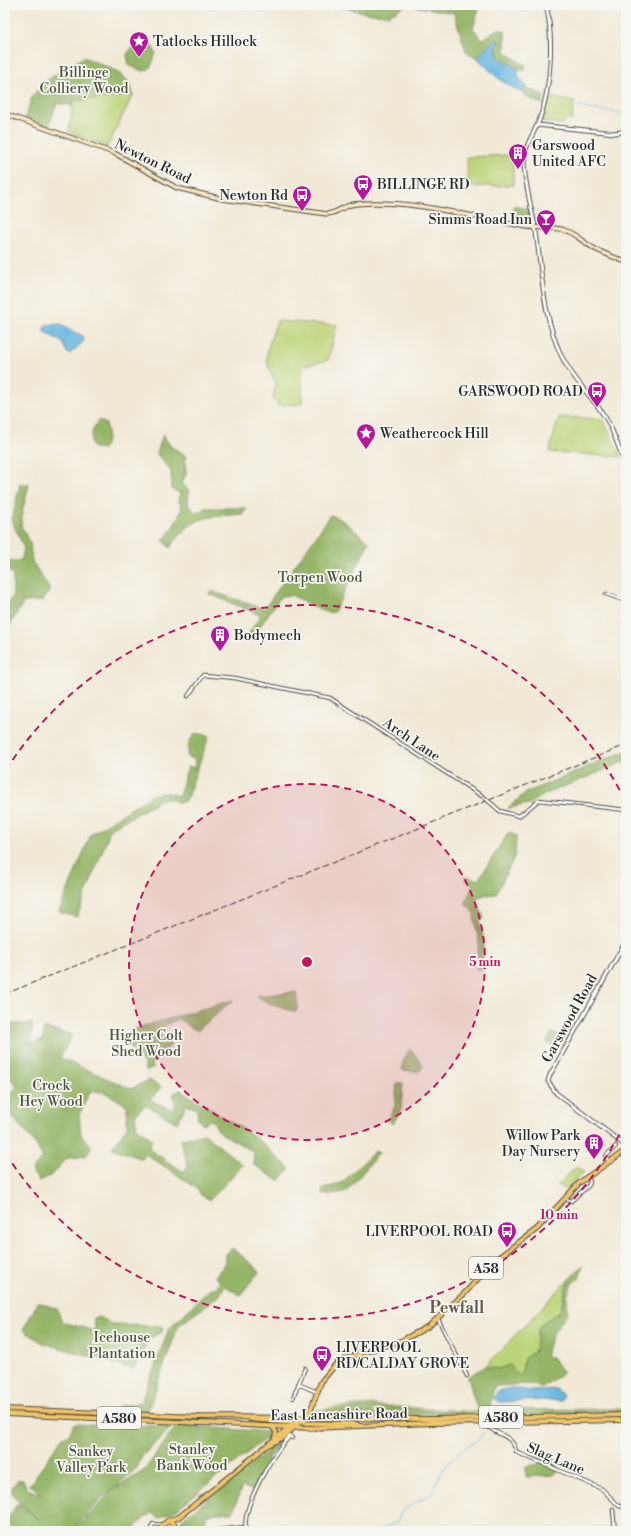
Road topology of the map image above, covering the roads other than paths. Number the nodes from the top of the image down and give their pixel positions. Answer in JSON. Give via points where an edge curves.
{"nodes":[{"id":1,"x":546,"y":5,"type":"edge"},
{"id":2,"x":5,"y":114,"type":"edge"},
{"id":3,"x":536,"y":125,"type":"junction"},
{"id":4,"x":626,"y":131,"type":"edge"},
{"id":5,"x":535,"y":228,"type":"junction"},
{"id":6,"x":626,"y":262,"type":"edge"},
{"id":7,"x":626,"y":472,"type":"edge"},
{"id":8,"x":606,"y":594,"type":"dead end"},
{"id":9,"x":626,"y":601,"type":"edge"},
{"id":10,"x":188,"y":696,"type":"dead end"},
{"id":11,"x":626,"y":810,"type":"edge"},
{"id":12,"x":626,"y":941,"type":"edge"},
{"id":13,"x":614,"y":1146,"type":"dead end"},
{"id":14,"x":626,"y":1146,"type":"edge"},
{"id":15,"x":626,"y":1150,"type":"edge"},
{"id":16,"x":608,"y":1161,"type":"junction"},
{"id":17,"x":587,"y":1176,"type":"junction"},
{"id":18,"x":565,"y":1197,"type":"junction"},
{"id":19,"x":438,"y":1319,"type":"junction"},
{"id":20,"x":305,"y":1368,"type":"dead end"},
{"id":21,"x":467,"y":1376,"type":"dead end"},
{"id":22,"x":298,"y":1384,"type":"junction"},
{"id":23,"x":317,"y":1392,"type":"junction"},
{"id":24,"x":293,"y":1398,"type":"dead end"},
{"id":25,"x":311,"y":1408,"type":"junction"},
{"id":26,"x":5,"y":1409,"type":"edge"},
{"id":27,"x":5,"y":1414,"type":"edge"},
{"id":28,"x":626,"y":1415,"type":"edge"},
{"id":29,"x":246,"y":1417,"type":"junction"},
{"id":30,"x":316,"y":1418,"type":"junction"},
{"id":31,"x":302,"y":1419,"type":"junction"},
{"id":32,"x":626,"y":1420,"type":"edge"},
{"id":33,"x":482,"y":1421,"type":"junction"},
{"id":34,"x":272,"y":1426,"type":"junction"},
{"id":35,"x":293,"y":1426,"type":"junction"},
{"id":36,"x":366,"y":1426,"type":"junction"},
{"id":37,"x":292,"y":1438,"type":"dead end"},
{"id":38,"x":275,"y":1439,"type":"junction"},
{"id":39,"x":268,"y":1445,"type":"junction"},
{"id":40,"x":268,"y":1457,"type":"dead end"},
{"id":41,"x":271,"y":1459,"type":"junction"},
{"id":42,"x":626,"y":1507,"type":"edge"},
{"id":43,"x":613,"y":1510,"type":"dead end"},
{"id":44,"x":179,"y":1517,"type":"junction"},
{"id":45,"x":167,"y":1521,"type":"junction"},
{"id":46,"x":245,"y":1527,"type":"junction"},
{"id":47,"x":626,"y":1528,"type":"edge"},
{"id":48,"x":162,"y":1529,"type":"edge"},
{"id":49,"x":175,"y":1529,"type":"edge"},
{"id":50,"x":614,"y":1530,"type":"edge"},
{"id":51,"x":150,"y":1531,"type":"edge"},
{"id":52,"x":209,"y":1531,"type":"edge"},
{"id":53,"x":246,"y":1531,"type":"edge"}],
"edges":[{"from":1,"to":3,"type":"street","via":[[550,26],[548,75],[543,106]]},
{"from":2,"to":5,"type":"main road","name":"Newton Road","via":[[114,153],[168,184],[195,193],[237,202],[327,214],[338,212],[353,204],[413,206]]},
{"from":3,"to":4,"type":"street","via":[[615,133]]},
{"from":3,"to":5,"type":"street","via":[[527,143],[524,158]]},
{"from":5,"to":6,"type":"main road","name":"Newton Road","via":[[565,230],[596,249]]},
{"from":5,"to":7,"type":"street","via":[[540,273],[560,354],[571,373],[605,417]]},
{"from":8,"to":9,"type":"street"},
{"from":10,"to":11,"type":"street","name":"Arch Lane","bridge":true,"via":[[203,675],[235,678],[330,698],[485,798],[500,811],[519,816],[539,800]]},
{"from":12,"to":14,"type":"street","name":"Garswood Road","via":[[548,1081],[556,1094]]},
{"from":13,"to":16,"type":"street","via":[[606,1156]]},
{"from":15,"to":16,"type":"highway","number":"A58"},
{"from":16,"to":17,"type":"highway","number":"A58"},
{"from":17,"to":18,"type":"highway","number":"A58"},
{"from":17,"to":18,"type":"street","via":[[590,1182],[584,1190],[571,1201]]},
{"from":18,"to":19,"type":"highway","number":"A58","via":[[537,1229],[489,1265]]},
{"from":19,"to":21,"type":"street"},
{"from":19,"to":23,"type":"highway","number":"A58","via":[[403,1340],[341,1361],[326,1375]]},
{"from":20,"to":22,"type":"street"},
{"from":22,"to":23,"type":"street"},
{"from":22,"to":24,"type":"street"},
{"from":23,"to":25,"type":"highway","number":"A58"},
{"from":25,"to":30,"type":"highway"},
{"from":25,"to":31,"type":"highway","number":"A58"},
{"from":26,"to":29,"type":"highway","name":"East Lancashire Road","number":"A580"},
{"from":27,"to":34,"type":"highway","name":"East Lancashire Road","number":"A580"},
{"from":28,"to":33,"type":"highway","name":"East Lancashire Road","number":"A580"},
{"from":29,"to":31,"type":"highway","name":"East Lancashire Road","number":"A580"},
{"from":29,"to":35,"type":"highway"},
{"from":30,"to":31,"type":"highway","name":"East Lancashire Road","number":"A580"},
{"from":30,"to":33,"type":"highway","name":"East Lancashire Road","number":"A580"},
{"from":31,"to":35,"type":"highway","number":"A58"},
{"from":31,"to":36,"type":"highway","via":[[306,1423],[349,1423]]},
{"from":32,"to":33,"type":"highway","name":"East Lancashire Road","number":"A580"},
{"from":33,"to":36,"type":"highway","name":"East Lancashire Road","number":"A580"},
{"from":33,"to":42,"type":"street","name":"Slag Lane","via":[[489,1429],[508,1437],[516,1452],[602,1489],[619,1506]]},
{"from":34,"to":35,"type":"highway","name":"East Lancashire Road","number":"A580"},
{"from":34,"to":38,"type":"highway","via":[[276,1432]]},
{"from":35,"to":36,"type":"highway","name":"East Lancashire Road","number":"A580"},
{"from":35,"to":38,"type":"highway","number":"A58"},
{"from":35,"to":39,"type":"highway","number":"A58","via":[[274,1443]]},
{"from":37,"to":41,"type":"street","via":[[290,1436]]},
{"from":38,"to":39,"type":"highway","number":"A58"},
{"from":39,"to":44,"type":"highway","number":"A58"},
{"from":40,"to":41,"type":"street"},
{"from":41,"to":46,"type":"street","via":[[259,1480]]},
{"from":43,"to":50,"type":"street"},
{"from":44,"to":45,"type":"highway","number":"A58"},
{"from":44,"to":49,"type":"highway","number":"A58"},
{"from":45,"to":48,"type":"highway","number":"A58"},
{"from":45,"to":49,"type":"highway","number":"A58","via":[[171,1522]]},
{"from":46,"to":52,"type":"street"},
{"from":46,"to":53,"type":"street"},
{"from":47,"to":50,"type":"street"},
{"from":48,"to":51,"type":"street","via":[[153,1524]]}]}
